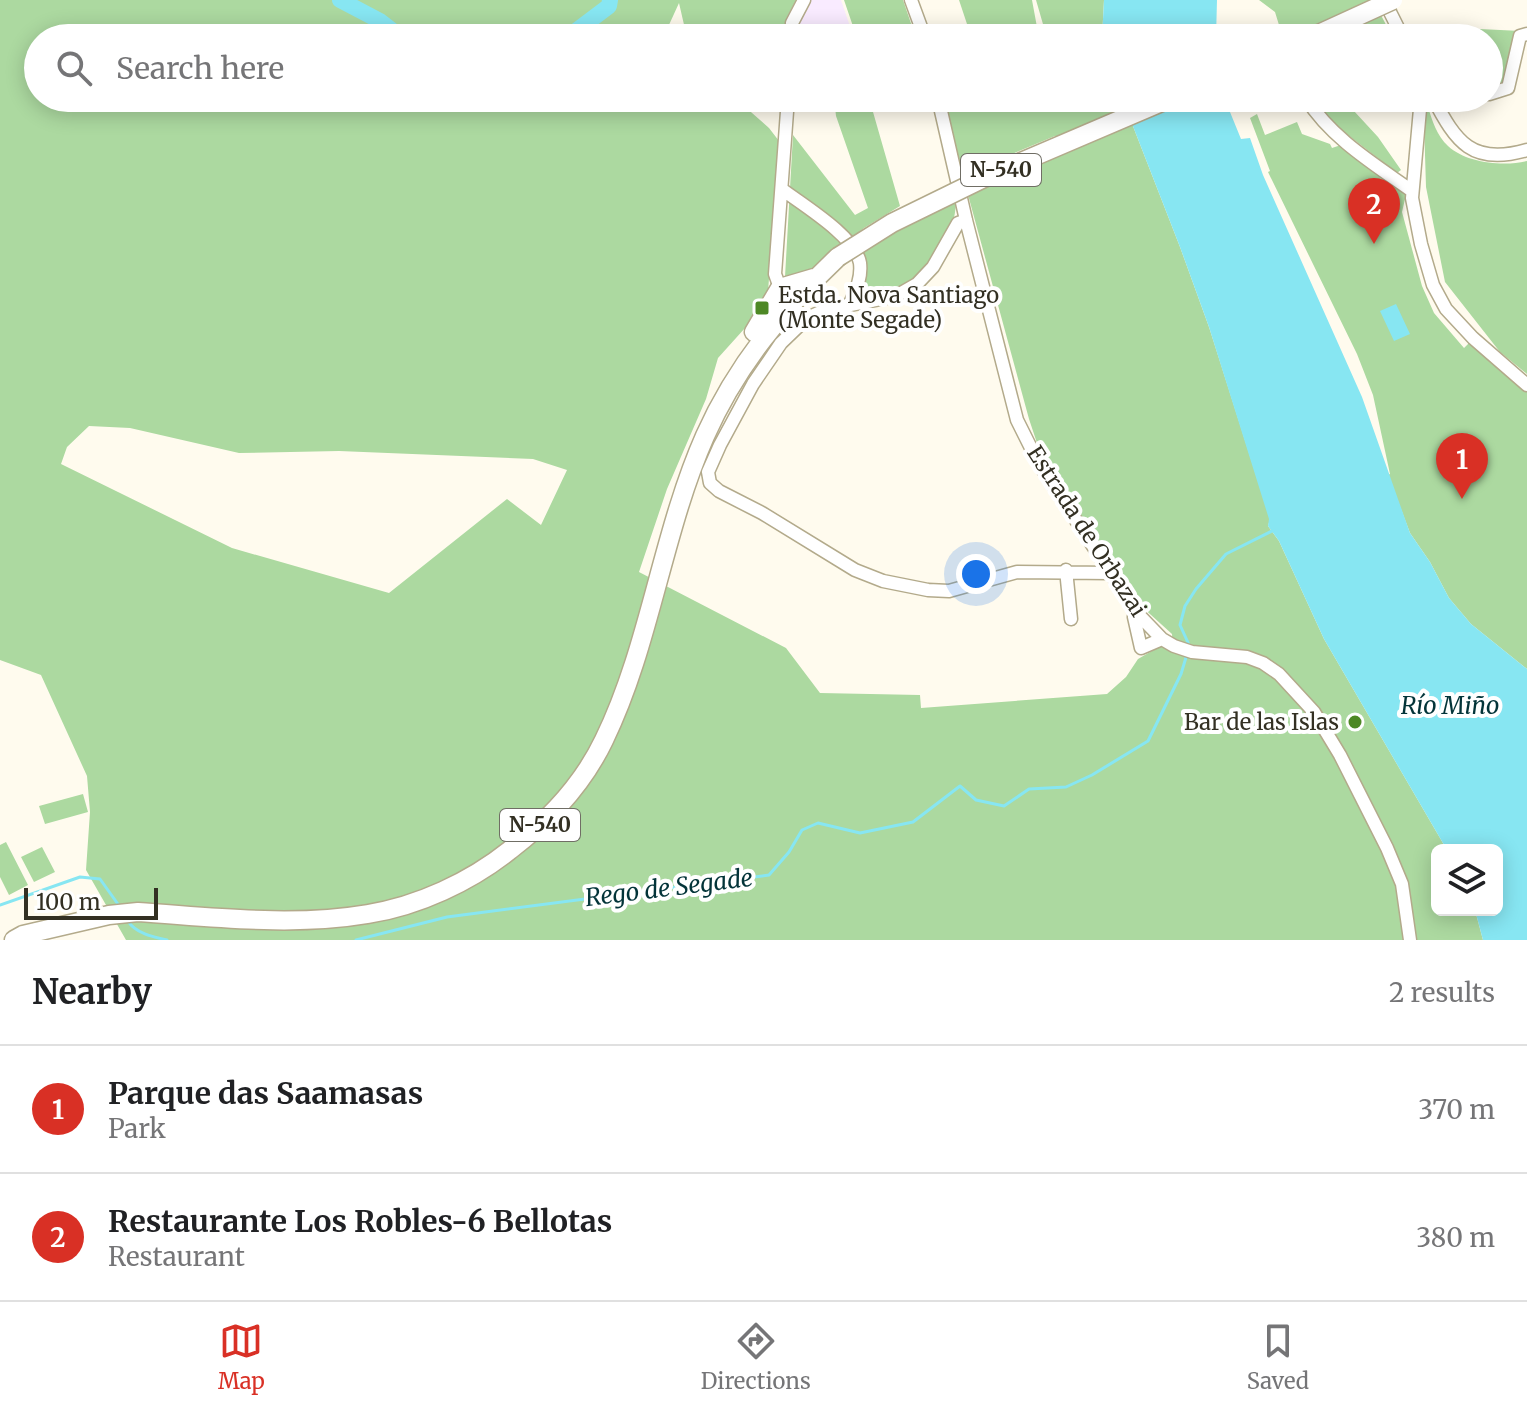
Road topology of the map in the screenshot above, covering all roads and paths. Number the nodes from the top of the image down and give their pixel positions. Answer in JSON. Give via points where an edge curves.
{"nodes":[{"id":1,"x":804,"y":0,"type":"edge"},
{"id":2,"x":911,"y":0,"type":"edge"},
{"id":3,"x":1384,"y":0,"type":"edge"},
{"id":4,"x":1393,"y":0,"type":"edge"},
{"id":5,"x":792,"y":24,"type":"edge"},
{"id":6,"x":920,"y":24,"type":"edge"},
{"id":7,"x":1341,"y":24,"type":"edge"},
{"id":8,"x":1396,"y":24,"type":"edge"},
{"id":9,"x":1527,"y":34,"type":"edge"},
{"id":10,"x":1503,"y":90,"type":"edge"},
{"id":11,"x":787,"y":112,"type":"edge"},
{"id":12,"x":941,"y":112,"type":"edge"},
{"id":13,"x":1138,"y":112,"type":"edge"},
{"id":14,"x":1315,"y":112,"type":"edge"},
{"id":15,"x":1427,"y":112,"type":"edge"},
{"id":16,"x":1438,"y":112,"type":"edge"},
{"id":17,"x":1527,"y":150,"type":"edge"},
{"id":18,"x":783,"y":190,"type":"junction"},
{"id":19,"x":1412,"y":191,"type":"junction"},
{"id":20,"x":966,"y":220,"type":"junction"},
{"id":21,"x":817,"y":277,"type":"junction"},
{"id":22,"x":780,"y":288,"type":"junction"},
{"id":23,"x":849,"y":306,"type":"junction"},
{"id":24,"x":773,"y":338,"type":"junction"},
{"id":25,"x":1527,"y":385,"type":"edge"},
{"id":26,"x":723,"y":398,"type":"junction"},
{"id":27,"x":712,"y":440,"type":"junction"},
{"id":28,"x":1066,"y":570,"type":"junction"},
{"id":29,"x":1110,"y":573,"type":"junction"},
{"id":30,"x":1137,"y":613,"type":"junction"},
{"id":31,"x":1071,"y":619,"type":"dead end"},
{"id":32,"x":1168,"y":642,"type":"junction"},
{"id":33,"x":14,"y":940,"type":"edge"},
{"id":34,"x":1410,"y":940,"type":"edge"}],
"edges":[{"from":1,"to":5,"type":"street"},
{"from":2,"to":6,"type":"street"},
{"from":3,"to":8,"type":"street"},
{"from":4,"to":7,"type":"highway","bridge":true},
{"from":9,"to":10,"type":"street","via":[[1519,38],[1508,88]]},
{"from":11,"to":18,"type":"street"},
{"from":12,"to":20,"type":"street","name":"Estrada de Orbazai"},
{"from":13,"to":21,"type":"highway","number":"N-540","bridge":true,"via":[[892,223]]},
{"from":14,"to":19,"type":"street","via":[[1340,138]]},
{"from":15,"to":19,"type":"street"},
{"from":16,"to":17,"type":"street","via":[[1469,147],[1503,155]]},
{"from":18,"to":22,"type":"street","via":[[775,274]]},
{"from":18,"to":23,"type":"street","via":[[842,235],[860,260],[860,280]]},
{"from":19,"to":25,"type":"street","via":[[1427,284],[1473,338]]},
{"from":20,"to":23,"type":"street","via":[[958,223],[917,284],[896,296]]},
{"from":20,"to":29,"type":"street","name":"Estrada de Orbazai","via":[[1017,420],[1039,464]]},
{"from":21,"to":22,"type":"highway"},
{"from":21,"to":24,"type":"highway","number":"N-540"},
{"from":22,"to":26,"type":"highway","via":[[733,362]]},
{"from":23,"to":24,"type":"street","via":[[825,310]]},
{"from":24,"to":26,"type":"highway","number":"N-540"},
{"from":24,"to":27,"type":"street","via":[[753,384]]},
{"from":26,"to":27,"type":"highway","number":"N-540"},
{"from":27,"to":28,"type":"street","via":[[708,472],[719,491],[883,581],[949,591],[1017,572]]},
{"from":27,"to":33,"type":"highway","number":"N-540","via":[[686,483],[621,700],[603,743],[555,811],[492,865],[415,902],[370,914],[319,920],[138,912]]},
{"from":28,"to":29,"type":"street"},
{"from":28,"to":31,"type":"street"},
{"from":29,"to":30,"type":"street","name":"Estrada de Orbazai"},
{"from":30,"to":32,"type":"street","name":"Estrada de Orbazai"},
{"from":30,"to":32,"type":"street","via":[[1141,648]]},
{"from":32,"to":34,"type":"street","via":[[1263,663],[1314,712],[1387,848],[1402,884]]}]}
